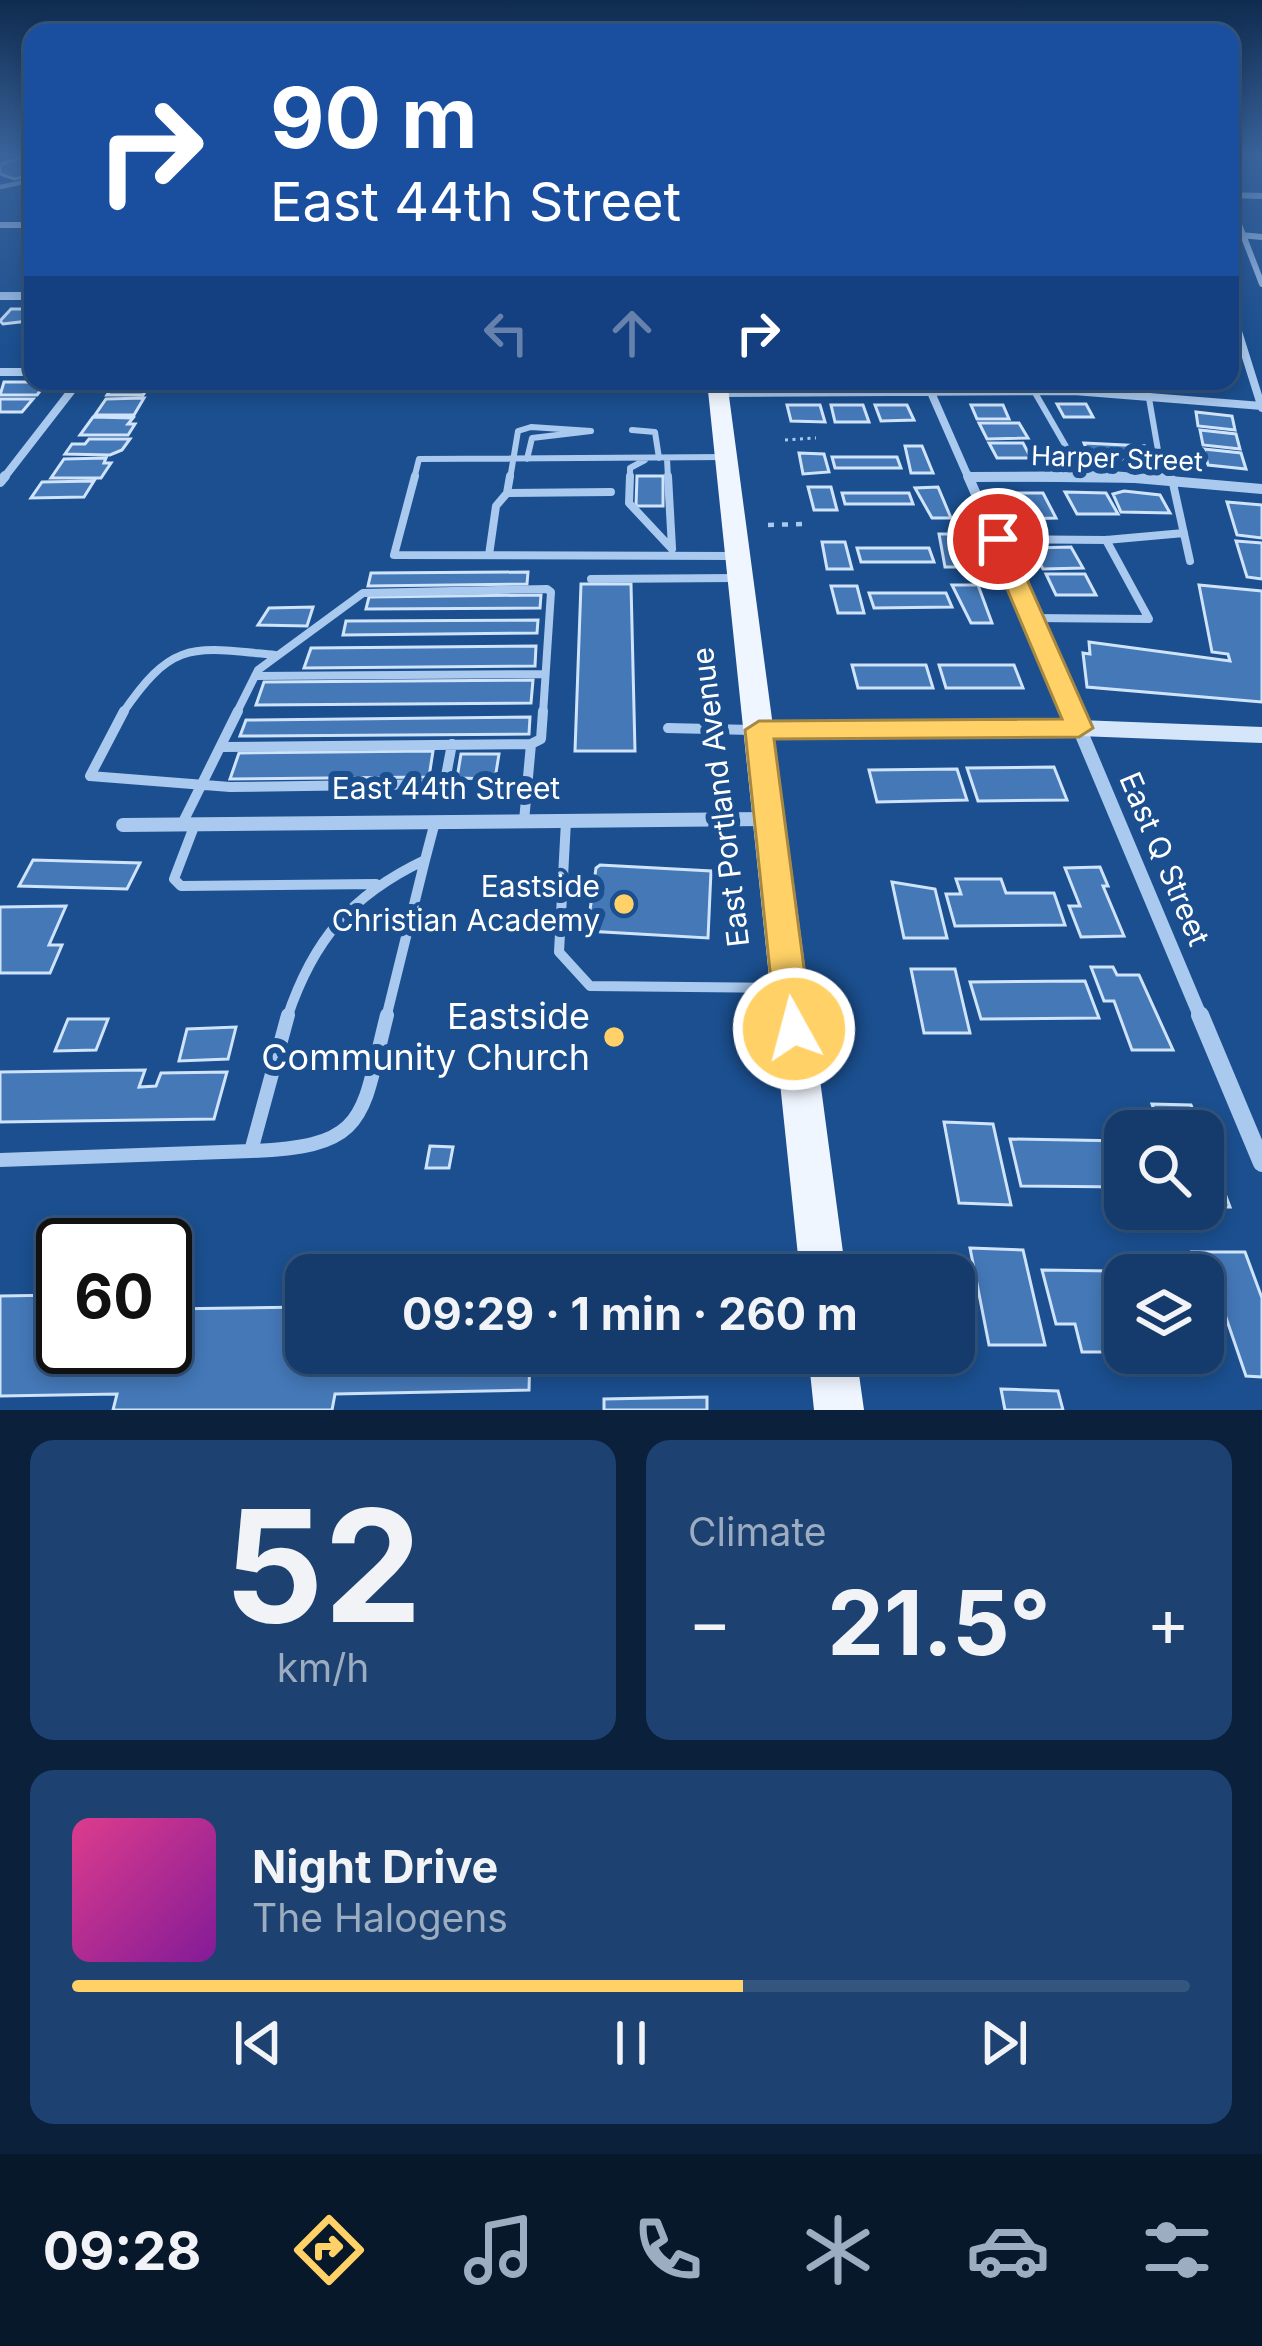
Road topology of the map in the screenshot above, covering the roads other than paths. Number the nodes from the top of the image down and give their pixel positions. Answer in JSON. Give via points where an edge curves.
{"nodes":[{"id":1,"x":1239,"y":224,"type":"edge"},
{"id":2,"x":1239,"y":235,"type":"edge"},
{"id":3,"x":1243,"y":235,"type":"junction"},
{"id":4,"x":1262,"y":237,"type":"edge"},
{"id":5,"x":1262,"y":283,"type":"edge"},
{"id":6,"x":1239,"y":346,"type":"edge"},
{"id":7,"x":72,"y":390,"type":"edge"},
{"id":8,"x":718,"y":390,"type":"edge"},
{"id":9,"x":930,"y":390,"type":"edge"},
{"id":10,"x":1013,"y":390,"type":"edge"},
{"id":11,"x":1148,"y":390,"type":"edge"},
{"id":12,"x":1034,"y":391,"type":"junction"},
{"id":13,"x":1149,"y":394,"type":"junction"},
{"id":14,"x":1262,"y":406,"type":"edge"},
{"id":15,"x":632,"y":430,"type":"dead end"},
{"id":16,"x":726,"y":457,"type":"junction"},
{"id":17,"x":659,"y":458,"type":"junction"},
{"id":18,"x":512,"y":459,"type":"junction"},
{"id":19,"x":527,"y":459,"type":"junction"},
{"id":20,"x":1083,"y":476,"type":"junction"},
{"id":21,"x":970,"y":477,"type":"junction"},
{"id":22,"x":4,"y":479,"type":"edge"},
{"id":23,"x":1167,"y":479,"type":"junction"},
{"id":24,"x":1262,"y":489,"type":"edge"},
{"id":25,"x":611,"y":492,"type":"dead end"},
{"id":26,"x":507,"y":493,"type":"junction"},
{"id":27,"x":1184,"y":533,"type":"junction"},
{"id":28,"x":998,"y":539,"type":"junction"},
{"id":29,"x":1106,"y":540,"type":"junction"},
{"id":30,"x":672,"y":552,"type":"junction"},
{"id":31,"x":489,"y":555,"type":"junction"},
{"id":32,"x":1190,"y":561,"type":"dead end"},
{"id":33,"x":739,"y":567,"type":"junction"},
{"id":34,"x":591,"y":579,"type":"dead end"},
{"id":35,"x":1032,"y":618,"type":"junction"},
{"id":36,"x":274,"y":656,"type":"junction"},
{"id":37,"x":545,"y":674,"type":"junction"},
{"id":38,"x":255,"y":676,"type":"junction"},
{"id":39,"x":668,"y":728,"type":"dead end"},
{"id":40,"x":1079,"y":728,"type":"junction"},
{"id":41,"x":759,"y":730,"type":"junction"},
{"id":42,"x":1262,"y":735,"type":"edge"},
{"id":43,"x":452,"y":744,"type":"junction"},
{"id":44,"x":531,"y":744,"type":"junction"},
{"id":45,"x":223,"y":747,"type":"junction"},
{"id":46,"x":202,"y":781,"type":"junction"},
{"id":47,"x":770,"y":819,"type":"junction"},
{"id":48,"x":524,"y":821,"type":"junction"},
{"id":49,"x":566,"y":821,"type":"junction"},
{"id":50,"x":435,"y":822,"type":"junction"},
{"id":51,"x":123,"y":824,"type":"dead end"},
{"id":52,"x":189,"y":824,"type":"junction"},
{"id":53,"x":425,"y":860,"type":"junction"},
{"id":54,"x":376,"y":884,"type":"junction"},
{"id":55,"x":789,"y":988,"type":"junction"},
{"id":56,"x":251,"y":1151,"type":"junction"},
{"id":57,"x":0,"y":1160,"type":"edge"},
{"id":58,"x":1262,"y":1162,"type":"edge"},
{"id":59,"x":821,"y":1254,"type":"edge"},
{"id":60,"x":835,"y":1374,"type":"edge"},
{"id":61,"x":839,"y":1410,"type":"edge"}],
"edges":[{"from":1,"to":3,"type":"street"},
{"from":2,"to":3,"type":"street"},
{"from":3,"to":4,"type":"street"},
{"from":3,"to":5,"type":"street"},
{"from":6,"to":14,"type":"street"},
{"from":7,"to":22,"type":"street"},
{"from":8,"to":16,"type":"main road","name":"East Portland Avenue"},
{"from":9,"to":21,"type":"street","name":"East Q Street"},
{"from":10,"to":12,"type":"street"},
{"from":11,"to":13,"type":"lane"},
{"from":12,"to":13,"type":"street"},
{"from":12,"to":20,"type":"lane"},
{"from":13,"to":14,"type":"street"},
{"from":13,"to":23,"type":"lane"},
{"from":15,"to":17,"type":"lane","via":[[655,432]]},
{"from":16,"to":17,"type":"lane"},
{"from":16,"to":33,"type":"main road","name":"East Portland Avenue"},
{"from":17,"to":19,"type":"lane"},
{"from":17,"to":30,"type":"lane"},
{"from":17,"to":30,"type":"lane","via":[[630,468],[629,502]]},
{"from":18,"to":19,"type":"lane"},
{"from":18,"to":19,"type":"lane","via":[[524,428],[591,430],[532,438]]},
{"from":18,"to":26,"type":"lane"},
{"from":18,"to":31,"type":"lane","via":[[419,459],[394,555]]},
{"from":20,"to":21,"type":"street","name":"Harper Street"},
{"from":20,"to":23,"type":"street","name":"Harper Street"},
{"from":21,"to":28,"type":"street","name":"East Q Street"},
{"from":23,"to":24,"type":"street","name":"Harper Street"},
{"from":23,"to":27,"type":"lane"},
{"from":25,"to":26,"type":"lane"},
{"from":26,"to":31,"type":"lane","via":[[496,506]]},
{"from":27,"to":29,"type":"lane"},
{"from":27,"to":32,"type":"lane"},
{"from":28,"to":29,"type":"lane"},
{"from":28,"to":35,"type":"street","name":"East Q Street"},
{"from":29,"to":35,"type":"lane","via":[[1149,619]]},
{"from":30,"to":31,"type":"lane"},
{"from":30,"to":33,"type":"lane"},
{"from":33,"to":34,"type":"lane"},
{"from":33,"to":41,"type":"main road","name":"East Portland Avenue"},
{"from":35,"to":40,"type":"street","name":"East Q Street"},
{"from":36,"to":37,"type":"lane","via":[[363,593],[547,589]]},
{"from":36,"to":38,"type":"lane"},
{"from":36,"to":46,"type":"lane","via":[[190,650],[170,659],[136,694],[89,771],[125,783]]},
{"from":37,"to":38,"type":"lane"},
{"from":37,"to":44,"type":"lane","via":[[541,739]]},
{"from":38,"to":45,"type":"lane"},
{"from":39,"to":41,"type":"lane"},
{"from":40,"to":41,"type":"street"},
{"from":40,"to":42,"type":"street"},
{"from":40,"to":58,"type":"street","name":"East Q Street"},
{"from":41,"to":47,"type":"main road","name":"East Portland Avenue"},
{"from":43,"to":44,"type":"lane"},
{"from":43,"to":45,"type":"lane"},
{"from":43,"to":46,"type":"lane","via":[[440,784]]},
{"from":44,"to":48,"type":"lane"},
{"from":45,"to":46,"type":"lane"},
{"from":46,"to":52,"type":"lane"},
{"from":47,"to":49,"type":"street","name":"East 44th Street"},
{"from":47,"to":55,"type":"main road","name":"East Portland Avenue"},
{"from":48,"to":49,"type":"street","name":"East 44th Street"},
{"from":48,"to":50,"type":"street","name":"East 44th Street"},
{"from":49,"to":55,"type":"lane","via":[[559,952],[590,986]]},
{"from":50,"to":52,"type":"street","name":"East 44th Street"},
{"from":50,"to":53,"type":"lane"},
{"from":51,"to":52,"type":"street","name":"East 44th Street"},
{"from":52,"to":54,"type":"lane","via":[[174,879],[181,886]]},
{"from":53,"to":54,"type":"lane"},
{"from":53,"to":56,"type":"lane","via":[[356,1118],[346,1134],[312,1148]]},
{"from":54,"to":56,"type":"lane","via":[[328,930],[299,981]]},
{"from":55,"to":59,"type":"main road","name":"East Portland Avenue"},
{"from":56,"to":57,"type":"lane"},
{"from":60,"to":61,"type":"main road"}]}
